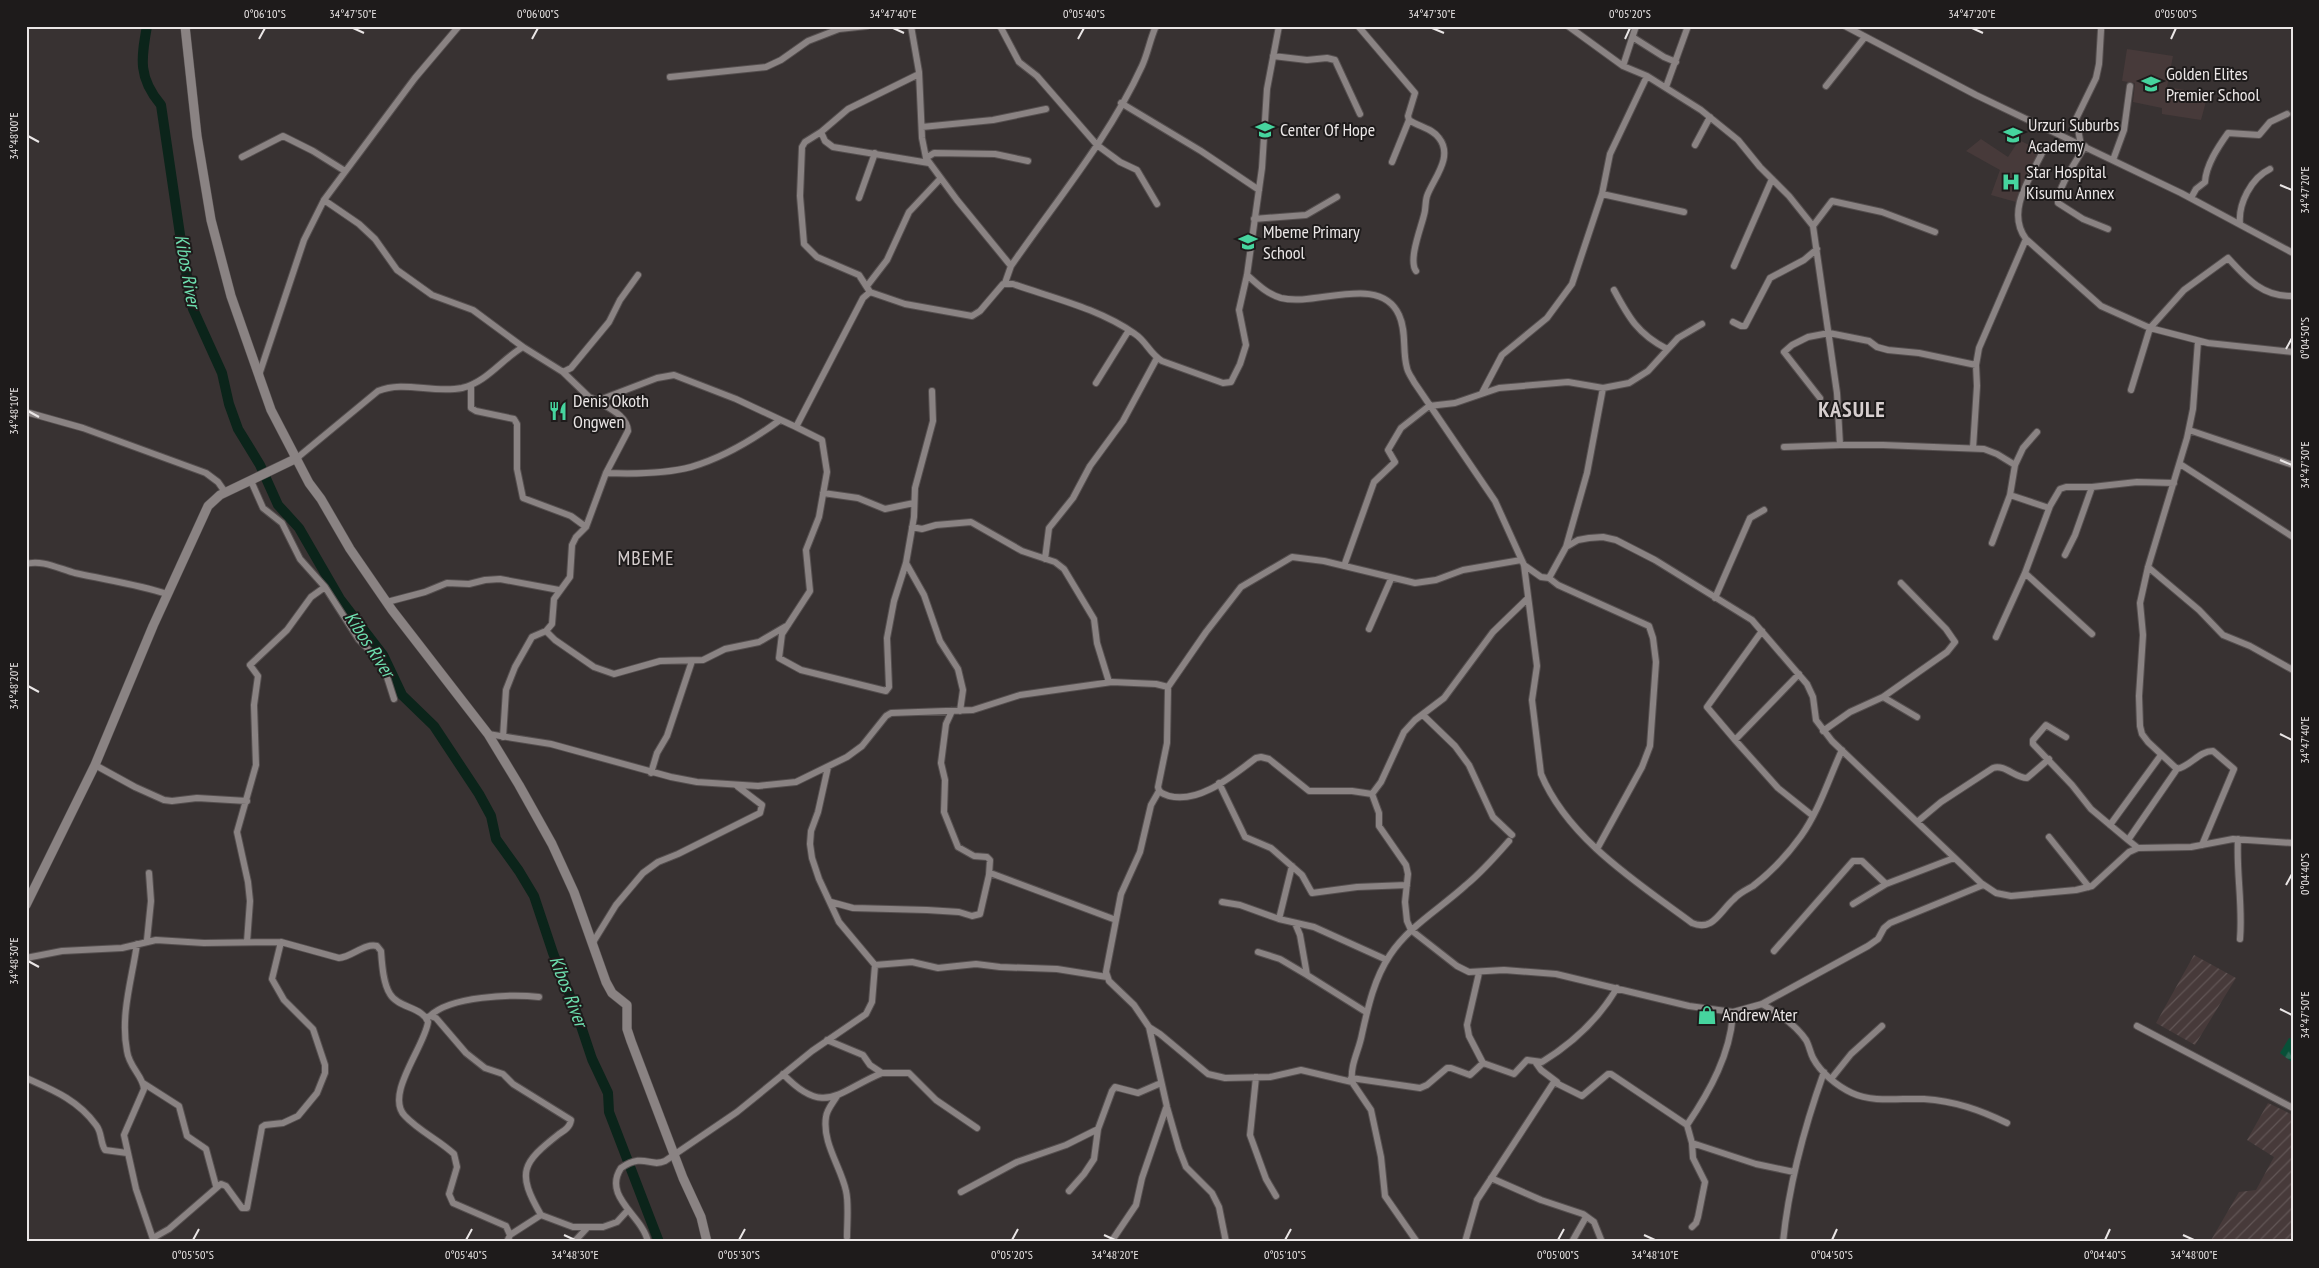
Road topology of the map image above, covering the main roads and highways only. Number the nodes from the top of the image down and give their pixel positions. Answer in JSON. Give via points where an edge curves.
{"nodes":[{"id":1,"x":185,"y":26,"type":"edge"},
{"id":2,"x":297,"y":458,"type":"junction"},
{"id":3,"x":26,"y":905,"type":"edge"},
{"id":4,"x":707,"y":1242,"type":"edge"}],
"edges":[{"from":1,"to":2,"type":"main road","via":[[197,136],[211,220],[231,296],[271,410]]},
{"from":2,"to":3,"type":"main road","via":[[225,492],[208,506],[95,765]]},
{"from":2,"to":4,"type":"main road","via":[[339,533],[387,602],[488,734],[552,844],[612,993],[627,1005],[627,1029],[631,1041]]}]}
